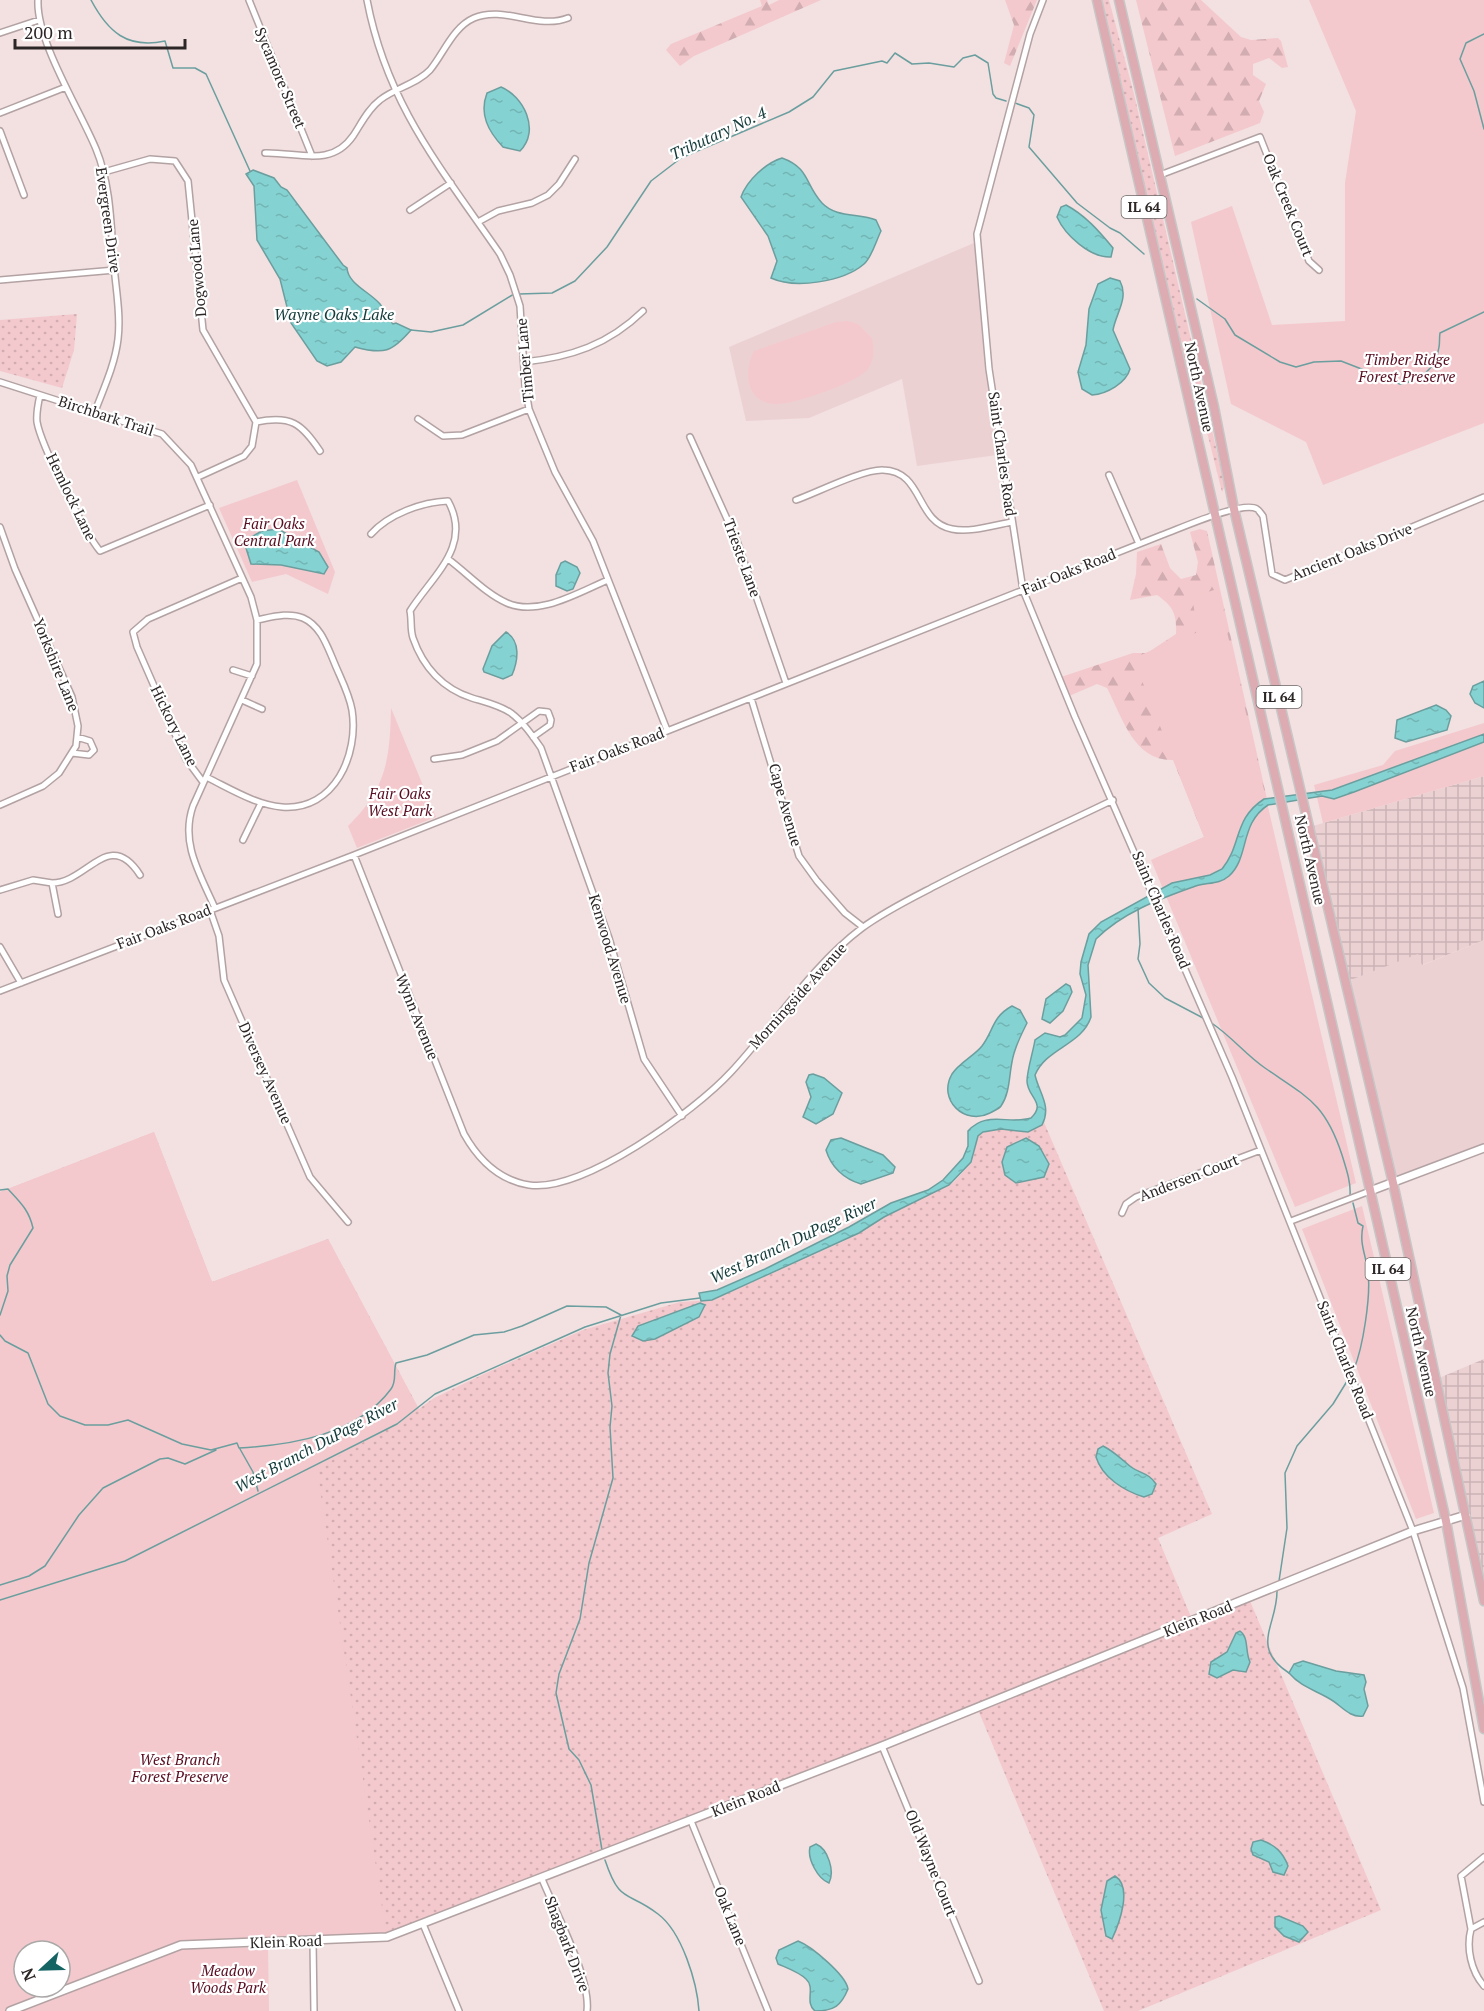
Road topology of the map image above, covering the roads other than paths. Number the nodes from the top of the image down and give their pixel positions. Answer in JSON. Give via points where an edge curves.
{"nodes":[{"id":1,"x":38,"y":0,"type":"edge"},
{"id":2,"x":249,"y":0,"type":"edge"},
{"id":3,"x":368,"y":0,"type":"edge"},
{"id":4,"x":1043,"y":0,"type":"edge"},
{"id":5,"x":1097,"y":0,"type":"edge"},
{"id":6,"x":1119,"y":0,"type":"edge"},
{"id":7,"x":568,"y":18,"type":"dead end"},
{"id":8,"x":39,"y":20,"type":"junction"},
{"id":9,"x":0,"y":33,"type":"edge"},
{"id":10,"x":66,"y":87,"type":"junction"},
{"id":11,"x":393,"y":90,"type":"junction"},
{"id":12,"x":0,"y":113,"type":"edge"},
{"id":13,"x":0,"y":131,"type":"edge"},
{"id":14,"x":265,"y":153,"type":"dead end"},
{"id":15,"x":178,"y":154,"type":"dead end"},
{"id":16,"x":312,"y":156,"type":"junction"},
{"id":17,"x":575,"y":159,"type":"dead end"},
{"id":18,"x":175,"y":161,"type":"junction"},
{"id":19,"x":104,"y":172,"type":"junction"},
{"id":20,"x":1160,"y":175,"type":"junction"},
{"id":21,"x":451,"y":183,"type":"junction"},
{"id":22,"x":24,"y":195,"type":"dead end"},
{"id":23,"x":410,"y":210,"type":"dead end"},
{"id":24,"x":478,"y":222,"type":"junction"},
{"id":25,"x":115,"y":270,"type":"junction"},
{"id":26,"x":1319,"y":270,"type":"dead end"},
{"id":27,"x":0,"y":280,"type":"edge"},
{"id":28,"x":643,"y":311,"type":"dead end"},
{"id":29,"x":524,"y":362,"type":"junction"},
{"id":30,"x":0,"y":382,"type":"edge"},
{"id":31,"x":40,"y":395,"type":"junction"},
{"id":32,"x":529,"y":409,"type":"junction"},
{"id":33,"x":94,"y":414,"type":"junction"},
{"id":34,"x":418,"y":419,"type":"dead end"},
{"id":35,"x":256,"y":422,"type":"junction"},
{"id":36,"x":690,"y":436,"type":"dead end"},
{"id":37,"x":320,"y":452,"type":"dead end"},
{"id":38,"x":1109,"y":475,"type":"dead end"},
{"id":39,"x":198,"y":477,"type":"junction"},
{"id":40,"x":1484,"y":497,"type":"edge"},
{"id":41,"x":796,"y":500,"type":"dead end"},
{"id":42,"x":210,"y":506,"type":"junction"},
{"id":43,"x":1234,"y":509,"type":"junction"},
{"id":44,"x":1214,"y":516,"type":"junction"},
{"id":45,"x":1012,"y":522,"type":"junction"},
{"id":46,"x":0,"y":527,"type":"edge"},
{"id":47,"x":371,"y":534,"type":"dead end"},
{"id":48,"x":1139,"y":544,"type":"junction"},
{"id":49,"x":448,"y":559,"type":"junction"},
{"id":50,"x":242,"y":578,"type":"junction"},
{"id":51,"x":608,"y":580,"type":"junction"},
{"id":52,"x":1023,"y":590,"type":"junction"},
{"id":53,"x":257,"y":620,"type":"junction"},
{"id":54,"x":232,"y":670,"type":"dead end"},
{"id":55,"x":252,"y":676,"type":"junction"},
{"id":56,"x":786,"y":683,"type":"junction"},
{"id":57,"x":751,"y":698,"type":"junction"},
{"id":58,"x":242,"y":700,"type":"junction"},
{"id":59,"x":262,"y":709,"type":"dead end"},
{"id":60,"x":523,"y":724,"type":"junction"},
{"id":61,"x":667,"y":730,"type":"junction"},
{"id":62,"x":77,"y":737,"type":"junction"},
{"id":63,"x":533,"y":737,"type":"junction"},
{"id":64,"x":72,"y":753,"type":"junction"},
{"id":65,"x":434,"y":759,"type":"dead end"},
{"id":66,"x":551,"y":776,"type":"junction"},
{"id":67,"x":204,"y":779,"type":"junction"},
{"id":68,"x":1113,"y":800,"type":"junction"},
{"id":69,"x":261,"y":803,"type":"junction"},
{"id":70,"x":0,"y":805,"type":"edge"},
{"id":71,"x":243,"y":840,"type":"dead end"},
{"id":72,"x":354,"y":855,"type":"junction"},
{"id":73,"x":140,"y":874,"type":"dead end"},
{"id":74,"x":52,"y":883,"type":"junction"},
{"id":75,"x":0,"y":890,"type":"edge"},
{"id":76,"x":213,"y":909,"type":"junction"},
{"id":77,"x":58,"y":914,"type":"dead end"},
{"id":78,"x":862,"y":927,"type":"junction"},
{"id":79,"x":0,"y":947,"type":"edge"},
{"id":80,"x":21,"y":983,"type":"junction"},
{"id":81,"x":0,"y":991,"type":"edge"},
{"id":82,"x":682,"y":1116,"type":"junction"},
{"id":83,"x":1484,"y":1148,"type":"edge"},
{"id":84,"x":1261,"y":1150,"type":"junction"},
{"id":85,"x":494,"y":1171,"type":"joint"},
{"id":86,"x":1394,"y":1183,"type":"junction"},
{"id":87,"x":1370,"y":1191,"type":"junction"},
{"id":88,"x":1122,"y":1213,"type":"dead end"},
{"id":89,"x":1291,"y":1221,"type":"junction"},
{"id":90,"x":348,"y":1222,"type":"dead end"},
{"id":91,"x":1466,"y":1515,"type":"junction"},
{"id":92,"x":1446,"y":1521,"type":"junction"},
{"id":93,"x":1413,"y":1531,"type":"junction"},
{"id":94,"x":1484,"y":1601,"type":"edge"},
{"id":95,"x":1484,"y":1729,"type":"edge"},
{"id":96,"x":882,"y":1746,"type":"junction"},
{"id":97,"x":1484,"y":1802,"type":"edge"},
{"id":98,"x":691,"y":1821,"type":"junction"},
{"id":99,"x":1484,"y":1857,"type":"edge"},
{"id":100,"x":542,"y":1879,"type":"junction"},
{"id":101,"x":1484,"y":1922,"type":"edge"},
{"id":102,"x":423,"y":1924,"type":"junction"},
{"id":103,"x":1471,"y":1929,"type":"junction"},
{"id":104,"x":313,"y":1941,"type":"junction"},
{"id":105,"x":979,"y":1981,"type":"dead end"},
{"id":106,"x":1484,"y":1986,"type":"edge"},
{"id":107,"x":10,"y":2011,"type":"edge"},
{"id":108,"x":314,"y":2011,"type":"edge"},
{"id":109,"x":459,"y":2011,"type":"edge"},
{"id":110,"x":586,"y":2011,"type":"edge"},
{"id":111,"x":768,"y":2011,"type":"edge"}],
"edges":[{"from":1,"to":8,"type":"street","name":"Evergreen Drive"},
{"from":2,"to":16,"type":"street","name":"Sycamore Street"},
{"from":3,"to":11,"type":"street","name":"Timber Lane","via":[[377,44]]},
{"from":4,"to":45,"type":"street","name":"Saint Charles Road","via":[[1030,34],[977,234],[986,342]]},
{"from":5,"to":44,"type":"main road","name":"North Avenue","number":"IL 64"},
{"from":6,"to":20,"type":"main road","name":"North Avenue","number":"IL 64"},
{"from":7,"to":11,"type":"street","via":[[549,22],[493,14],[475,17],[459,28],[424,75]]},
{"from":8,"to":9,"type":"street"},
{"from":8,"to":10,"type":"street","name":"Evergreen Drive"},
{"from":10,"to":12,"type":"street"},
{"from":10,"to":19,"type":"street","name":"Evergreen Drive"},
{"from":11,"to":16,"type":"street","via":[[375,104],[341,150],[322,158]]},
{"from":11,"to":21,"type":"street","name":"Timber Lane"},
{"from":13,"to":22,"type":"street"},
{"from":14,"to":16,"type":"street"},
{"from":15,"to":18,"type":"street"},
{"from":17,"to":24,"type":"street","via":[[548,195],[498,211]]},
{"from":18,"to":19,"type":"street","via":[[150,159]]},
{"from":18,"to":35,"type":"street","name":"Dogwood Lane","via":[[186,176],[189,189],[203,330]]},
{"from":19,"to":25,"type":"street","name":"Evergreen Drive"},
{"from":20,"to":26,"type":"street","name":"Oak Creek Court","via":[[1260,137],[1309,261]]},
{"from":20,"to":43,"type":"main road","name":"North Avenue","number":"IL 64"},
{"from":21,"to":23,"type":"street"},
{"from":21,"to":24,"type":"street","name":"Timber Lane"},
{"from":24,"to":29,"type":"street","name":"Timber Lane","via":[[503,259],[516,293]]},
{"from":25,"to":27,"type":"street"},
{"from":25,"to":33,"type":"street","name":"Evergreen Drive","via":[[118,337]]},
{"from":28,"to":29,"type":"street","via":[[627,327],[597,345],[562,357]]},
{"from":29,"to":32,"type":"street","name":"Timber Lane"},
{"from":30,"to":31,"type":"street","name":"Birchbark Trail"},
{"from":31,"to":33,"type":"street","name":"Birchbark Trail"},
{"from":31,"to":42,"type":"street","name":"Hemlock Lane","via":[[36,414],[40,433],[88,536],[100,551]]},
{"from":32,"to":34,"type":"street","via":[[462,435],[443,436]]},
{"from":32,"to":51,"type":"street","name":"Timber Lane"},
{"from":33,"to":39,"type":"street","name":"Birchbark Trail","via":[[162,435],[184,455]]},
{"from":35,"to":37,"type":"street","via":[[278,418],[293,422]]},
{"from":35,"to":39,"type":"street","via":[[252,446],[244,456]]},
{"from":36,"to":56,"type":"street","name":"Trieste Lane","via":[[737,541]]},
{"from":38,"to":48,"type":"street"},
{"from":39,"to":42,"type":"street","name":"Birchbark Trail"},
{"from":40,"to":43,"type":"street","name":"Ancient Oaks Drive","via":[[1285,580],[1272,574],[1263,516],[1258,509]]},
{"from":41,"to":45,"type":"street","via":[[872,471],[887,470],[910,481],[928,515],[941,526],[962,530]]},
{"from":42,"to":50,"type":"street","name":"Birchbark Trail"},
{"from":43,"to":44,"type":"street","name":"Fair Oaks Road"},
{"from":43,"to":86,"type":"main road","name":"North Avenue","number":"IL 64"},
{"from":44,"to":48,"type":"street","name":"Fair Oaks Road"},
{"from":44,"to":87,"type":"main road","name":"North Avenue","number":"IL 64"},
{"from":45,"to":52,"type":"street","name":"Saint Charles Road"},
{"from":46,"to":62,"type":"street","name":"Yorkshire Lane","via":[[74,702]]},
{"from":47,"to":49,"type":"street","via":[[395,516],[430,502],[448,501],[456,520]]},
{"from":48,"to":52,"type":"street","name":"Fair Oaks Road"},
{"from":49,"to":51,"type":"street","via":[[508,604],[521,607],[542,606]]},
{"from":49,"to":60,"type":"street","name":"Kenwood Avenue","via":[[410,611],[418,649],[429,669],[445,685],[499,706]]},
{"from":50,"to":53,"type":"street","name":"Birchbark Trail"},
{"from":50,"to":67,"type":"street","name":"Hickory Lane","via":[[148,619],[133,632],[186,759]]},
{"from":51,"to":61,"type":"street","name":"Timber Lane"},
{"from":52,"to":56,"type":"street","name":"Fair Oaks Road"},
{"from":52,"to":68,"type":"street","name":"Saint Charles Road"},
{"from":53,"to":55,"type":"street","name":"Birchbark Trail","via":[[257,664]]},
{"from":53,"to":69,"type":"street","name":"Hickory Lane","via":[[303,618],[318,630],[346,691],[353,722],[345,769],[327,792],[294,807]]},
{"from":54,"to":55,"type":"street"},
{"from":55,"to":58,"type":"street","name":"Birchbark Trail"},
{"from":56,"to":57,"type":"street","name":"Fair Oaks Road"},
{"from":57,"to":61,"type":"street","name":"Fair Oaks Road"},
{"from":57,"to":78,"type":"street","name":"Cape Avenue","via":[[799,856],[845,913]]},
{"from":58,"to":59,"type":"street"},
{"from":58,"to":67,"type":"street","name":"Birchbark Trail"},
{"from":60,"to":63,"type":"street","name":"Kenwood Avenue"},
{"from":60,"to":63,"type":"street","via":[[539,711],[551,715],[550,725]]},
{"from":60,"to":65,"type":"street","via":[[497,741],[462,755]]},
{"from":61,"to":66,"type":"street","name":"Fair Oaks Road"},
{"from":62,"to":64,"type":"street","name":"Yorkshire Lane"},
{"from":62,"to":64,"type":"street","via":[[90,741],[94,750],[89,755]]},
{"from":63,"to":66,"type":"street","name":"Kenwood Avenue"},
{"from":64,"to":70,"type":"street","name":"Yorkshire Lane","via":[[51,780]]},
{"from":66,"to":72,"type":"street","name":"Fair Oaks Road"},
{"from":66,"to":82,"type":"street","name":"Kenwood Avenue","via":[[609,938],[644,1059]]},
{"from":67,"to":69,"type":"street","name":"Hickory Lane"},
{"from":67,"to":76,"type":"street","name":"Birchbark Trail","via":[[190,814],[187,841]]},
{"from":68,"to":78,"type":"street","name":"Morningside Avenue","via":[[971,868]]},
{"from":68,"to":84,"type":"street","name":"Saint Charles Road"},
{"from":69,"to":71,"type":"street"},
{"from":72,"to":76,"type":"street","name":"Fair Oaks Road"},
{"from":72,"to":85,"type":"street","name":"Wynn Avenue","via":[[464,1134]]},
{"from":73,"to":74,"type":"street","via":[[128,859],[110,856],[97,860],[73,879]]},
{"from":74,"to":75,"type":"street","via":[[33,880]]},
{"from":74,"to":77,"type":"street"},
{"from":76,"to":80,"type":"street","name":"Fair Oaks Road"},
{"from":76,"to":90,"type":"street","name":"Diversey Avenue","via":[[224,980],[310,1177]]},
{"from":78,"to":82,"type":"street","name":"Morningside Avenue","via":[[820,967],[730,1073]]},
{"from":79,"to":80,"type":"street"},
{"from":80,"to":81,"type":"street","name":"Fair Oaks Road"},
{"from":82,"to":85,"type":"street","name":"Morningside Avenue","via":[[641,1143],[574,1178],[529,1185]]},
{"from":83,"to":86,"type":"street"},
{"from":84,"to":88,"type":"street","name":"Andersen Court","via":[[1137,1197],[1126,1204]]},
{"from":84,"to":89,"type":"street","name":"Saint Charles Road"},
{"from":86,"to":87,"type":"street"},
{"from":86,"to":91,"type":"main road","name":"North Avenue","number":"IL 64"},
{"from":87,"to":89,"type":"street"},
{"from":87,"to":92,"type":"main road","name":"North Avenue","number":"IL 64"},
{"from":89,"to":93,"type":"street","name":"Saint Charles Road"},
{"from":91,"to":92,"type":"street","name":"Klein Road"},
{"from":91,"to":94,"type":"main road","name":"North Avenue","number":"IL 64"},
{"from":92,"to":93,"type":"street","name":"Klein Road"},
{"from":92,"to":95,"type":"main road","name":"North Avenue","number":"IL 64"},
{"from":93,"to":96,"type":"street","name":"Klein Road"},
{"from":93,"to":97,"type":"street","name":"Saint Charles Road","via":[[1463,1688]]},
{"from":96,"to":98,"type":"street","name":"Klein Road"},
{"from":96,"to":105,"type":"street","name":"Old Wayne Court"},
{"from":98,"to":100,"type":"street","name":"Klein Road"},
{"from":98,"to":111,"type":"street","name":"Oak Lane"},
{"from":99,"to":103,"type":"street","via":[[1461,1876]]},
{"from":100,"to":102,"type":"street","name":"Klein Road"},
{"from":100,"to":110,"type":"street","name":"Shagbark Drive","via":[[583,1977]]},
{"from":101,"to":103,"type":"street"},
{"from":102,"to":104,"type":"street","name":"Klein Road","via":[[384,1938]]},
{"from":102,"to":109,"type":"street"},
{"from":103,"to":106,"type":"street","via":[[1468,1941],[1472,1964]]},
{"from":104,"to":107,"type":"street","name":"Klein Road","via":[[182,1945]]},
{"from":104,"to":108,"type":"street"}]}
